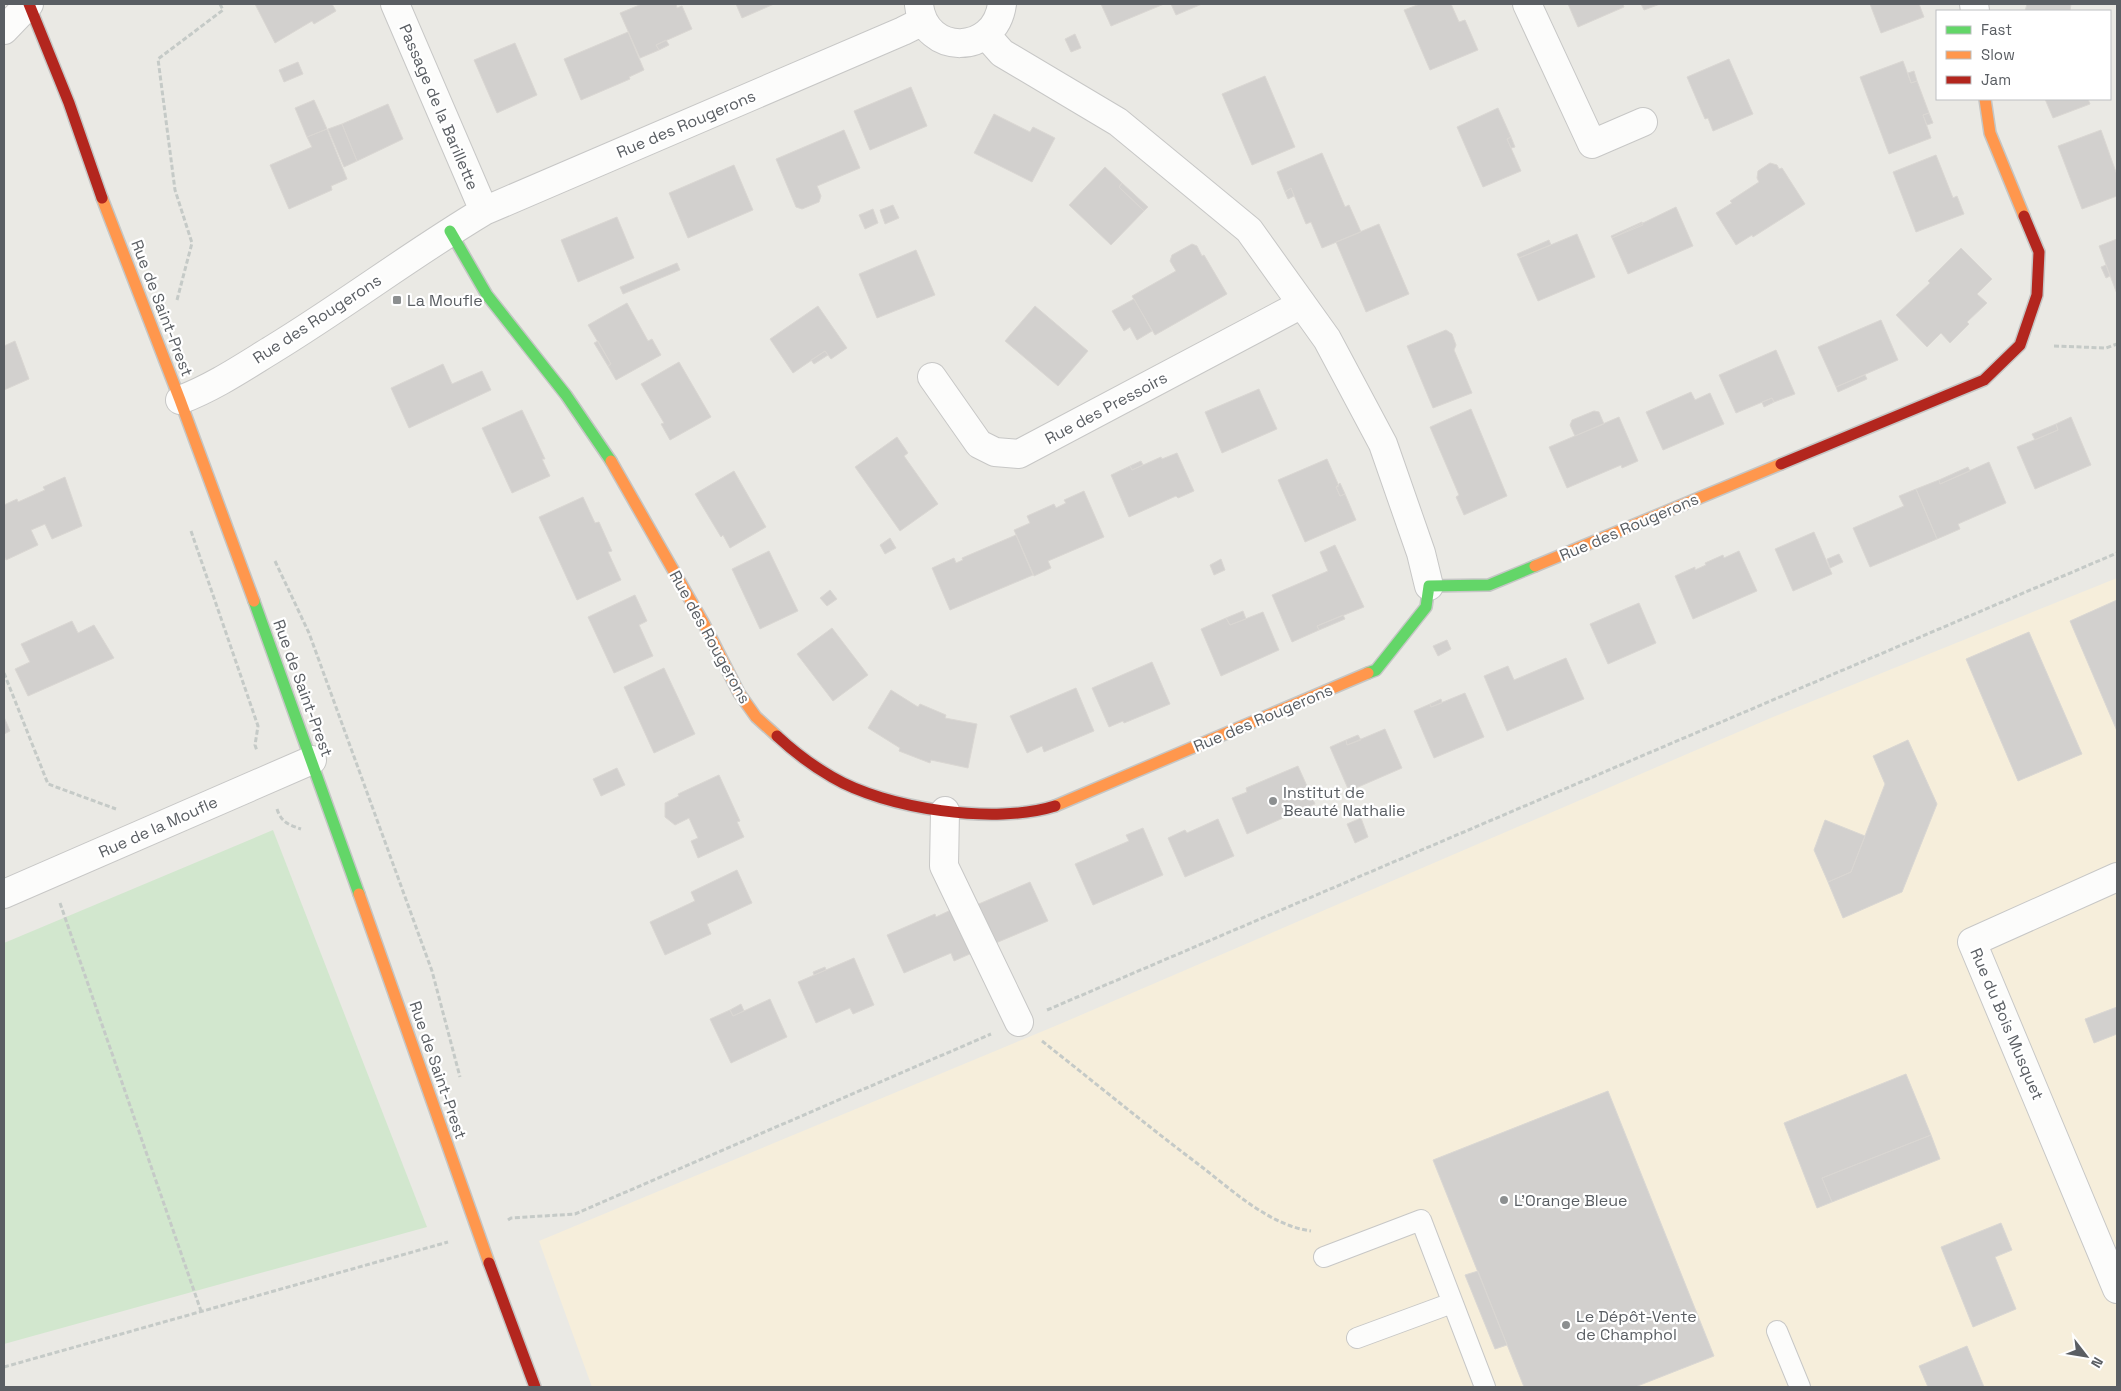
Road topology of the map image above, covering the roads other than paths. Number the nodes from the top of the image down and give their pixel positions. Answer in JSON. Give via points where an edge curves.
{"nodes":[{"id":1,"x":29,"y":4,"type":"edge"},
{"id":2,"x":395,"y":4,"type":"edge"},
{"id":3,"x":1002,"y":4,"type":"edge"},
{"id":4,"x":1527,"y":4,"type":"edge"},
{"id":5,"x":921,"y":12,"type":"edge"},
{"id":6,"x":4,"y":13,"type":"edge"},
{"id":7,"x":4,"y":30,"type":"edge"},
{"id":8,"x":986,"y":35,"type":"junction"},
{"id":9,"x":1985,"y":100,"type":"edge"},
{"id":10,"x":1643,"y":122,"type":"dead end"},
{"id":11,"x":484,"y":211,"type":"junction"},
{"id":12,"x":450,"y":231,"type":"junction"},
{"id":13,"x":1302,"y":304,"type":"junction"},
{"id":14,"x":932,"y":377,"type":"dead end"},
{"id":15,"x":180,"y":400,"type":"junction"},
{"id":16,"x":1430,"y":586,"type":"junction"},
{"id":17,"x":312,"y":760,"type":"junction"},
{"id":18,"x":945,"y":811,"type":"junction"},
{"id":19,"x":2117,"y":877,"type":"edge"},
{"id":20,"x":4,"y":894,"type":"edge"},
{"id":21,"x":1019,"y":1022,"type":"road end"},
{"id":22,"x":2110,"y":1248,"type":"edge"},
{"id":23,"x":1324,"y":1257,"type":"road end"},
{"id":24,"x":2117,"y":1289,"type":"edge"},
{"id":25,"x":1452,"y":1303,"type":"junction"},
{"id":26,"x":1777,"y":1331,"type":"dead end"},
{"id":27,"x":1357,"y":1338,"type":"dead end"},
{"id":28,"x":535,"y":1387,"type":"edge"},
{"id":29,"x":1484,"y":1387,"type":"edge"},
{"id":30,"x":1800,"y":1387,"type":"edge"}],
"edges":[{"from":1,"to":6,"type":"street"},
{"from":1,"to":7,"type":"street"},
{"from":1,"to":15,"type":"street","name":"Rue de Saint-Prest"},
{"from":2,"to":11,"type":"street","name":"Passage de la Barillette"},
{"from":3,"to":8,"type":"street","via":[[994,26]]},
{"from":4,"to":10,"type":"street","via":[[1592,144]]},
{"from":5,"to":8,"type":"street","via":[[931,32],[943,40],[957,44]]},
{"from":5,"to":11,"type":"street","name":"Rue des Rougerons","via":[[903,31]]},
{"from":8,"to":13,"type":"street","via":[[1002,53],[1118,122],[1249,230]]},
{"from":9,"to":16,"type":"street","name":"Rue des Rougerons","via":[[1990,134],[2040,252],[2037,295],[2020,344],[1984,380],[1489,585]]},
{"from":11,"to":12,"type":"street","name":"Rue des Rougerons"},
{"from":12,"to":15,"type":"street","name":"Rue des Rougerons","via":[[306,329],[206,390]]},
{"from":12,"to":18,"type":"street","name":"Rue des Rougerons","via":[[487,295],[566,395],[610,459],[704,624],[739,693],[756,717],[782,741],[832,777],[888,799]]},
{"from":13,"to":14,"type":"street","name":"Rue des Pressoirs","via":[[1019,454],[995,452],[979,444]]},
{"from":13,"to":16,"type":"street","via":[[1327,339],[1382,444]]},
{"from":15,"to":17,"type":"street","name":"Rue de Saint-Prest"},
{"from":16,"to":18,"type":"street","name":"Rue des Rougerons","via":[[1426,607],[1376,670],[1068,802],[1017,814]]},
{"from":17,"to":20,"type":"street","name":"Rue de la Moufle"},
{"from":17,"to":28,"type":"street","name":"Rue de Saint-Prest"},
{"from":18,"to":21,"type":"street","via":[[944,866]]},
{"from":19,"to":22,"type":"street","name":"Rue du Bois Musquet","via":[[1972,942]]},
{"from":22,"to":24,"type":"street","name":"Rue du Bois Musquet"},
{"from":23,"to":25,"type":"lane","via":[[1421,1220]]},
{"from":25,"to":27,"type":"lane"},
{"from":25,"to":29,"type":"lane"},
{"from":26,"to":30,"type":"lane"}]}
